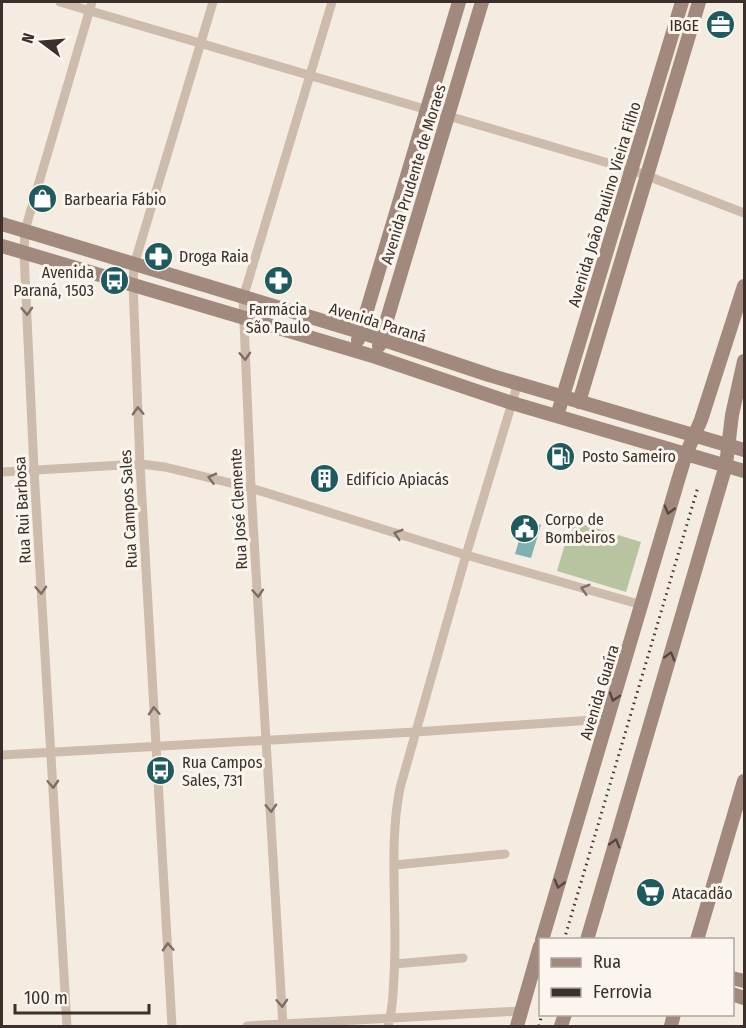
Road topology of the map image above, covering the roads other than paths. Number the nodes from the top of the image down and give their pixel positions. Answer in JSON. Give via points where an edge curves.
{"nodes":[{"id":1,"x":60,"y":2,"type":"edge"},
{"id":2,"x":213,"y":2,"type":"edge"},
{"id":3,"x":332,"y":2,"type":"edge"},
{"id":4,"x":459,"y":2,"type":"edge"},
{"id":5,"x":482,"y":2,"type":"edge"},
{"id":6,"x":682,"y":2,"type":"edge"},
{"id":7,"x":699,"y":2,"type":"edge"},
{"id":8,"x":91,"y":6,"type":"edge"},
{"id":9,"x":200,"y":43,"type":"junction"},
{"id":10,"x":310,"y":75,"type":"junction"},
{"id":11,"x":427,"y":109,"type":"junction"},
{"id":12,"x":448,"y":115,"type":"junction"},
{"id":13,"x":632,"y":170,"type":"junction"},
{"id":14,"x":647,"y":175,"type":"junction"},
{"id":15,"x":744,"y":213,"type":"edge"},
{"id":16,"x":2,"y":224,"type":"edge"},
{"id":17,"x":25,"y":230,"type":"junction"},
{"id":18,"x":2,"y":246,"type":"edge"},
{"id":19,"x":24,"y":253,"type":"junction"},
{"id":20,"x":111,"y":258,"type":"junction"},
{"id":21,"x":134,"y":265,"type":"junction"},
{"id":22,"x":80,"y":269,"type":"junction"},
{"id":23,"x":170,"y":275,"type":"junction"},
{"id":24,"x":133,"y":285,"type":"junction"},
{"id":25,"x":744,"y":286,"type":"edge"},
{"id":26,"x":243,"y":298,"type":"junction"},
{"id":27,"x":188,"y":301,"type":"junction"},
{"id":28,"x":243,"y":317,"type":"junction"},
{"id":29,"x":329,"y":323,"type":"junction"},
{"id":30,"x":360,"y":332,"type":"junction"},
{"id":31,"x":300,"y":334,"type":"junction"},
{"id":32,"x":381,"y":339,"type":"junction"},
{"id":33,"x":355,"y":350,"type":"junction"},
{"id":34,"x":376,"y":357,"type":"junction"},
{"id":35,"x":744,"y":361,"type":"edge"},
{"id":36,"x":489,"y":375,"type":"junction"},
{"id":37,"x":518,"y":383,"type":"junction"},
{"id":38,"x":456,"y":384,"type":"junction"},
{"id":39,"x":563,"y":397,"type":"junction"},
{"id":40,"x":579,"y":402,"type":"junction"},
{"id":41,"x":512,"y":403,"type":"junction"},
{"id":42,"x":557,"y":416,"type":"junction"},
{"id":43,"x":651,"y":424,"type":"junction"},
{"id":44,"x":626,"y":435,"type":"junction"},
{"id":45,"x":694,"y":436,"type":"junction"},
{"id":46,"x":728,"y":446,"type":"junction"},
{"id":47,"x":744,"y":450,"type":"edge"},
{"id":48,"x":686,"y":454,"type":"junction"},
{"id":49,"x":140,"y":464,"type":"junction"},
{"id":50,"x":726,"y":465,"type":"junction"},
{"id":51,"x":34,"y":470,"type":"junction"},
{"id":52,"x":744,"y":471,"type":"edge"},
{"id":53,"x":2,"y":472,"type":"edge"},
{"id":54,"x":251,"y":488,"type":"junction"},
{"id":55,"x":466,"y":555,"type":"junction"},
{"id":56,"x":642,"y":605,"type":"junction"},
{"id":57,"x":608,"y":719,"type":"junction"},
{"id":58,"x":415,"y":732,"type":"junction"},
{"id":59,"x":267,"y":741,"type":"junction"},
{"id":60,"x":157,"y":747,"type":"junction"},
{"id":61,"x":51,"y":752,"type":"junction"},
{"id":62,"x":2,"y":755,"type":"edge"},
{"id":63,"x":744,"y":781,"type":"edge"},
{"id":64,"x":505,"y":854,"type":"dead end"},
{"id":65,"x":395,"y":865,"type":"junction"},
{"id":66,"x":542,"y":938,"type":"edge"},
{"id":67,"x":587,"y":938,"type":"edge"},
{"id":68,"x":697,"y":938,"type":"edge"},
{"id":69,"x":539,"y":949,"type":"edge"},
{"id":70,"x":463,"y":958,"type":"dead end"},
{"id":71,"x":394,"y":964,"type":"junction"},
{"id":72,"x":521,"y":1011,"type":"junction"},
{"id":73,"x":389,"y":1022,"type":"edge"},
{"id":74,"x":283,"y":1025,"type":"edge"},
{"id":75,"x":67,"y":1026,"type":"edge"},
{"id":76,"x":172,"y":1026,"type":"edge"},
{"id":77,"x":247,"y":1026,"type":"edge"},
{"id":78,"x":517,"y":1026,"type":"edge"}],
"edges":[{"from":1,"to":8,"type":"street"},
{"from":2,"to":9,"type":"street","name":"Rua Campos Sales"},
{"from":3,"to":10,"type":"street","name":"Rua José Clemente"},
{"from":4,"to":11,"type":"main road","name":"Avenida Prudente de Moraes"},
{"from":5,"to":12,"type":"main road","name":"Avenida Prudente de Moraes"},
{"from":6,"to":13,"type":"main road","name":"Avenida João Paulino Vieira Filho"},
{"from":7,"to":14,"type":"main road","name":"Avenida João Paulino Vieira Filho"},
{"from":8,"to":9,"type":"street"},
{"from":8,"to":17,"type":"street","name":"Rua Rui Barbosa"},
{"from":9,"to":10,"type":"street"},
{"from":9,"to":21,"type":"street","name":"Rua Campos Sales"},
{"from":10,"to":11,"type":"street"},
{"from":10,"to":26,"type":"street","name":"Rua José Clemente"},
{"from":11,"to":12,"type":"street"},
{"from":11,"to":30,"type":"main road","name":"Avenida Prudente de Moraes"},
{"from":12,"to":13,"type":"street"},
{"from":12,"to":32,"type":"main road","name":"Avenida Prudente de Moraes"},
{"from":13,"to":14,"type":"street"},
{"from":13,"to":39,"type":"main road","name":"Avenida João Paulino Vieira Filho"},
{"from":14,"to":15,"type":"street"},
{"from":14,"to":40,"type":"main road","name":"Avenida João Paulino Vieira Filho"},
{"from":16,"to":17,"type":"main road","name":"Avenida Paraná"},
{"from":17,"to":19,"type":"street","name":"Rua Rui Barbosa"},
{"from":17,"to":20,"type":"main road","name":"Avenida Paraná"},
{"from":18,"to":19,"type":"main road","name":"Avenida Paraná"},
{"from":19,"to":22,"type":"main road","name":"Avenida Paraná"},
{"from":19,"to":51,"type":"street","name":"Rua Rui Barbosa","one_way":true},
{"from":20,"to":21,"type":"main road","name":"Avenida Paraná"},
{"from":20,"to":22,"type":"main road"},
{"from":21,"to":23,"type":"main road","name":"Avenida Paraná"},
{"from":21,"to":24,"type":"street","name":"Rua Campos Sales"},
{"from":22,"to":24,"type":"main road","name":"Avenida Paraná"},
{"from":23,"to":26,"type":"main road","name":"Avenida Paraná"},
{"from":23,"to":27,"type":"main road"},
{"from":24,"to":27,"type":"main road","name":"Avenida Paraná"},
{"from":49,"to":24,"type":"street","name":"Rua Campos Sales","one_way":true},
{"from":25,"to":45,"type":"main road","name":"Avenida Guaíra"},
{"from":26,"to":28,"type":"street","name":"Rua José Clemente"},
{"from":26,"to":29,"type":"main road","name":"Avenida Paraná"},
{"from":27,"to":28,"type":"main road","name":"Avenida Paraná"},
{"from":28,"to":31,"type":"main road","name":"Avenida Paraná"},
{"from":28,"to":54,"type":"street","name":"Rua José Clemente","one_way":true},
{"from":29,"to":30,"type":"main road","name":"Avenida Paraná"},
{"from":29,"to":31,"type":"main road"},
{"from":30,"to":32,"type":"main road","name":"Avenida Paraná"},
{"from":30,"to":33,"type":"main road","name":"Avenida Prudente de Moraes"},
{"from":31,"to":33,"type":"main road","name":"Avenida Paraná"},
{"from":32,"to":34,"type":"main road","name":"Avenida Prudente de Moraes"},
{"from":32,"to":36,"type":"main road","name":"Avenida Paraná"},
{"from":33,"to":34,"type":"main road","name":"Avenida Paraná"},
{"from":34,"to":38,"type":"main road","name":"Avenida Paraná"},
{"from":35,"to":46,"type":"main road"},
{"from":36,"to":37,"type":"main road","name":"Avenida Paraná"},
{"from":36,"to":38,"type":"main road"},
{"from":37,"to":39,"type":"main road","name":"Avenida Paraná"},
{"from":37,"to":41,"type":"street"},
{"from":38,"to":41,"type":"main road","name":"Avenida Paraná"},
{"from":39,"to":40,"type":"main road","name":"Avenida Paraná"},
{"from":39,"to":42,"type":"main road","name":"Avenida João Paulino Vieira Filho"},
{"from":40,"to":43,"type":"main road","name":"Avenida Paraná"},
{"from":41,"to":42,"type":"main road","name":"Avenida Paraná"},
{"from":41,"to":55,"type":"street"},
{"from":42,"to":44,"type":"main road","name":"Avenida Paraná"},
{"from":43,"to":44,"type":"main road"},
{"from":43,"to":45,"type":"main road","name":"Avenida Paraná"},
{"from":44,"to":48,"type":"main road","name":"Avenida Paraná"},
{"from":45,"to":46,"type":"main road","name":"Avenida Paraná"},
{"from":45,"to":48,"type":"main road","name":"Avenida Guaíra"},
{"from":46,"to":47,"type":"main road","name":"Avenida Paraná"},
{"from":46,"to":50,"type":"main road"},
{"from":48,"to":50,"type":"main road","name":"Avenida Paraná"},
{"from":48,"to":56,"type":"main road","name":"Avenida Guaíra","one_way":true},
{"from":49,"to":51,"type":"street"},
{"from":54,"to":49,"type":"street","one_way":true,"via":[[165,466]]},
{"from":60,"to":49,"type":"street","name":"Rua Campos Sales","one_way":true},
{"from":50,"to":52,"type":"main road","name":"Avenida Paraná"},
{"from":67,"to":50,"type":"main road","one_way":true},
{"from":51,"to":53,"type":"street"},
{"from":51,"to":61,"type":"street","name":"Rua Rui Barbosa","one_way":true},
{"from":55,"to":54,"type":"street","one_way":true},
{"from":54,"to":59,"type":"street","name":"Rua José Clemente","one_way":true},
{"from":56,"to":55,"type":"street","one_way":true},
{"from":55,"to":58,"type":"street"},
{"from":56,"to":57,"type":"main road","name":"Avenida Guaíra","one_way":true},
{"from":57,"to":58,"type":"street"},
{"from":57,"to":66,"type":"main road","name":"Avenida Guaíra","one_way":true},
{"from":58,"to":59,"type":"street"},
{"from":58,"to":65,"type":"street","via":[[397,804]]},
{"from":59,"to":60,"type":"street"},
{"from":59,"to":74,"type":"street","name":"Rua José Clemente","one_way":true},
{"from":60,"to":61,"type":"street"},
{"from":76,"to":60,"type":"street","name":"Rua Campos Sales","one_way":true},
{"from":61,"to":62,"type":"street"},
{"from":61,"to":75,"type":"street","name":"Rua Rui Barbosa","one_way":true},
{"from":63,"to":68,"type":"main road"},
{"from":64,"to":65,"type":"street"},
{"from":65,"to":71,"type":"street"},
{"from":69,"to":72,"type":"main road"},
{"from":70,"to":71,"type":"street"},
{"from":71,"to":73,"type":"street"},
{"from":72,"to":73,"type":"street"},
{"from":72,"to":78,"type":"main road"},
{"from":73,"to":74,"type":"street"},
{"from":74,"to":77,"type":"street"}]}
